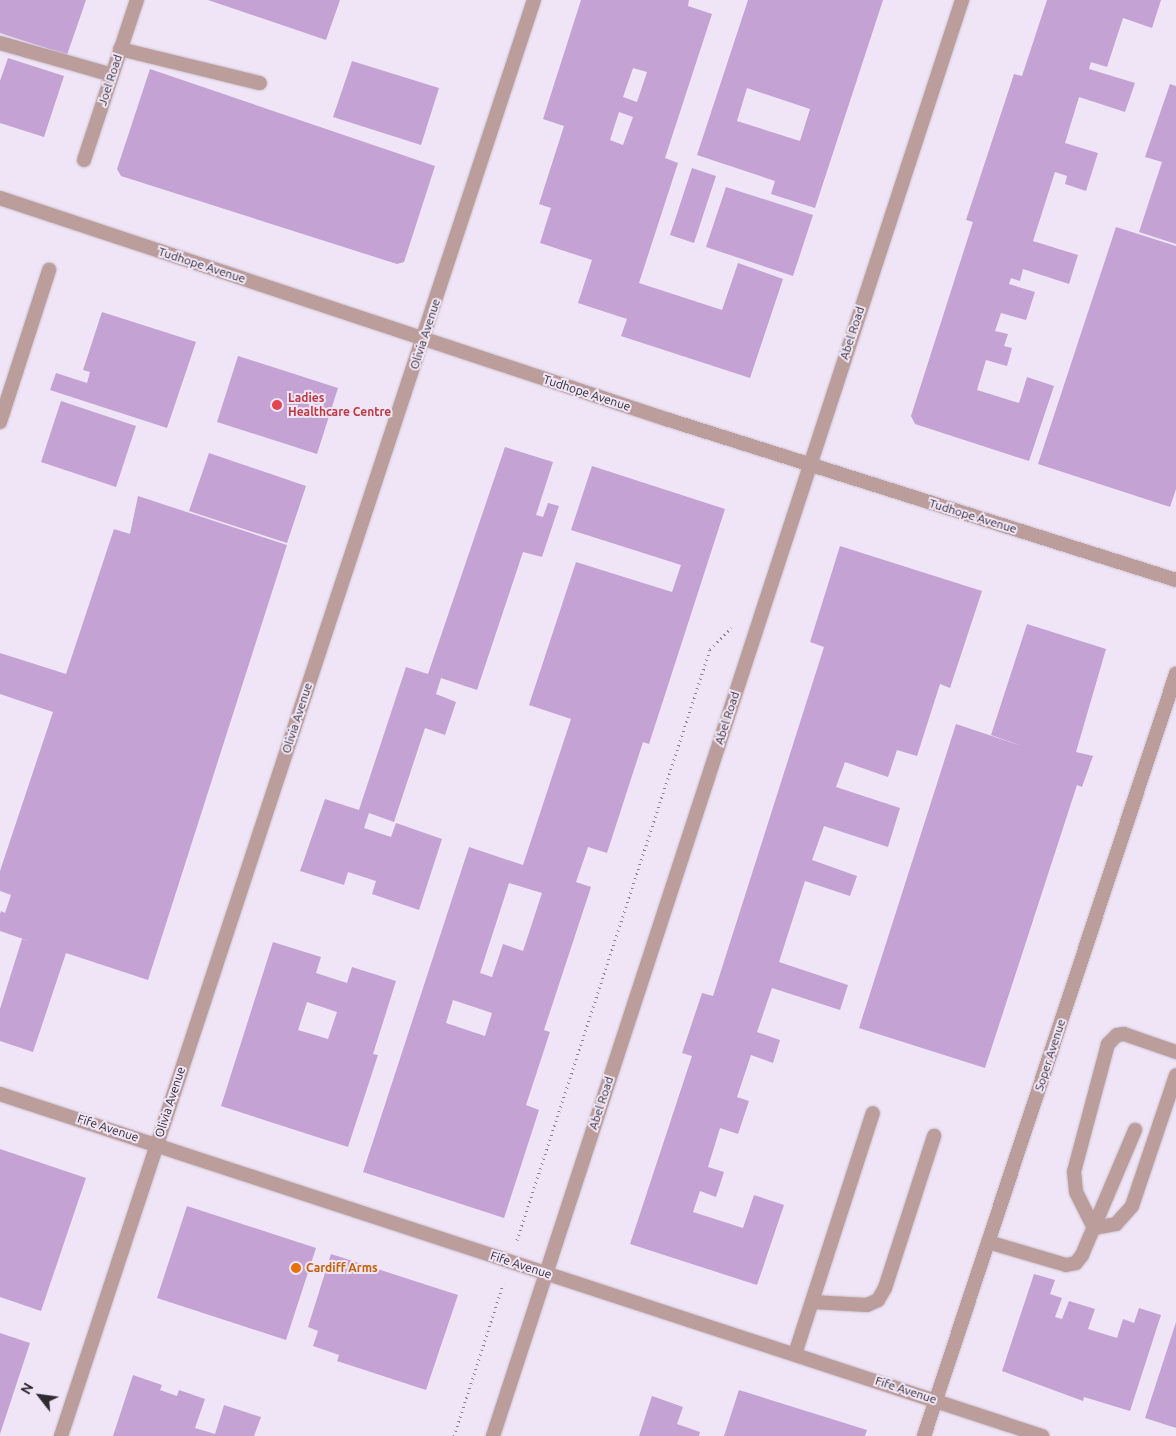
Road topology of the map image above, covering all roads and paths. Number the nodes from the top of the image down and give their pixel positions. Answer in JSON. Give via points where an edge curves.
{"nodes":[{"id":1,"x":136,"y":0,"type":"edge"},
{"id":2,"x":534,"y":0,"type":"edge"},
{"id":3,"x":962,"y":0,"type":"edge"},
{"id":4,"x":0,"y":43,"type":"edge"},
{"id":5,"x":120,"y":49,"type":"junction"},
{"id":6,"x":112,"y":75,"type":"junction"},
{"id":7,"x":260,"y":83,"type":"dead end"},
{"id":8,"x":84,"y":160,"type":"dead end"},
{"id":9,"x":0,"y":198,"type":"edge"},
{"id":10,"x":49,"y":270,"type":"dead end"},
{"id":11,"x":424,"y":338,"type":"junction"},
{"id":12,"x":0,"y":422,"type":"edge"},
{"id":13,"x":809,"y":464,"type":"junction"},
{"id":14,"x":1176,"y":580,"type":"edge"},
{"id":15,"x":736,"y":623,"type":"dead end"},
{"id":16,"x":1176,"y":674,"type":"edge"},
{"id":17,"x":1176,"y":1052,"type":"edge"},
{"id":18,"x":1176,"y":1076,"type":"edge"},
{"id":19,"x":0,"y":1094,"type":"edge"},
{"id":20,"x":873,"y":1113,"type":"dead end"},
{"id":21,"x":1135,"y":1130,"type":"dead end"},
{"id":22,"x":934,"y":1136,"type":"dead end"},
{"id":23,"x":156,"y":1143,"type":"junction"},
{"id":24,"x":1094,"y":1228,"type":"junction"},
{"id":25,"x":988,"y":1242,"type":"junction"},
{"id":26,"x":510,"y":1262,"type":"junction"},
{"id":27,"x":546,"y":1273,"type":"junction"},
{"id":28,"x":812,"y":1302,"type":"junction"},
{"id":29,"x":795,"y":1354,"type":"junction"},
{"id":30,"x":936,"y":1400,"type":"junction"},
{"id":31,"x":61,"y":1436,"type":"edge"},
{"id":32,"x":454,"y":1436,"type":"edge"},
{"id":33,"x":493,"y":1436,"type":"edge"},
{"id":34,"x":924,"y":1436,"type":"edge"},
{"id":35,"x":1042,"y":1436,"type":"edge"}],
"edges":[{"from":1,"to":5,"type":"street","name":"Joel Road"},
{"from":2,"to":11,"type":"street","name":"Olivia Avenue"},
{"from":3,"to":13,"type":"street","name":"Abel Road"},
{"from":4,"to":6,"type":"street"},
{"from":5,"to":6,"type":"street","name":"Joel Road"},
{"from":5,"to":7,"type":"street"},
{"from":6,"to":8,"type":"street","name":"Joel Road"},
{"from":9,"to":11,"type":"street","name":"Tudhope Avenue"},
{"from":10,"to":12,"type":"street"},
{"from":11,"to":13,"type":"street","name":"Tudhope Avenue"},
{"from":11,"to":23,"type":"street","name":"Olivia Avenue"},
{"from":13,"to":14,"type":"street","name":"Tudhope Avenue"},
{"from":13,"to":27,"type":"street","name":"Abel Road"},
{"from":15,"to":26,"type":"path","via":[[710,650]]},
{"from":16,"to":25,"type":"street","name":"Soper Avenue"},
{"from":17,"to":24,"type":"street","via":[[1124,1034],[1117,1035],[1108,1044],[1074,1172],[1076,1192]]},
{"from":18,"to":24,"type":"street","via":[[1132,1206],[1116,1224]]},
{"from":19,"to":23,"type":"street","name":"Fife Avenue"},
{"from":20,"to":28,"type":"street"},
{"from":21,"to":24,"type":"street"},
{"from":22,"to":28,"type":"street","via":[[885,1288],[878,1300],[867,1305]]},
{"from":23,"to":26,"type":"street","name":"Fife Avenue"},
{"from":23,"to":31,"type":"street","name":"Olivia Avenue"},
{"from":24,"to":25,"type":"street","via":[[1082,1255],[1076,1263],[1066,1266]]},
{"from":25,"to":30,"type":"street","name":"Soper Avenue"},
{"from":26,"to":27,"type":"street","name":"Fife Avenue"},
{"from":26,"to":32,"type":"path"},
{"from":27,"to":29,"type":"street","name":"Fife Avenue"},
{"from":27,"to":33,"type":"street","name":"Abel Road"},
{"from":28,"to":29,"type":"street"},
{"from":29,"to":30,"type":"street","name":"Fife Avenue"},
{"from":30,"to":34,"type":"street","name":"Soper Avenue"},
{"from":30,"to":35,"type":"street","name":"Fife Avenue"}]}
